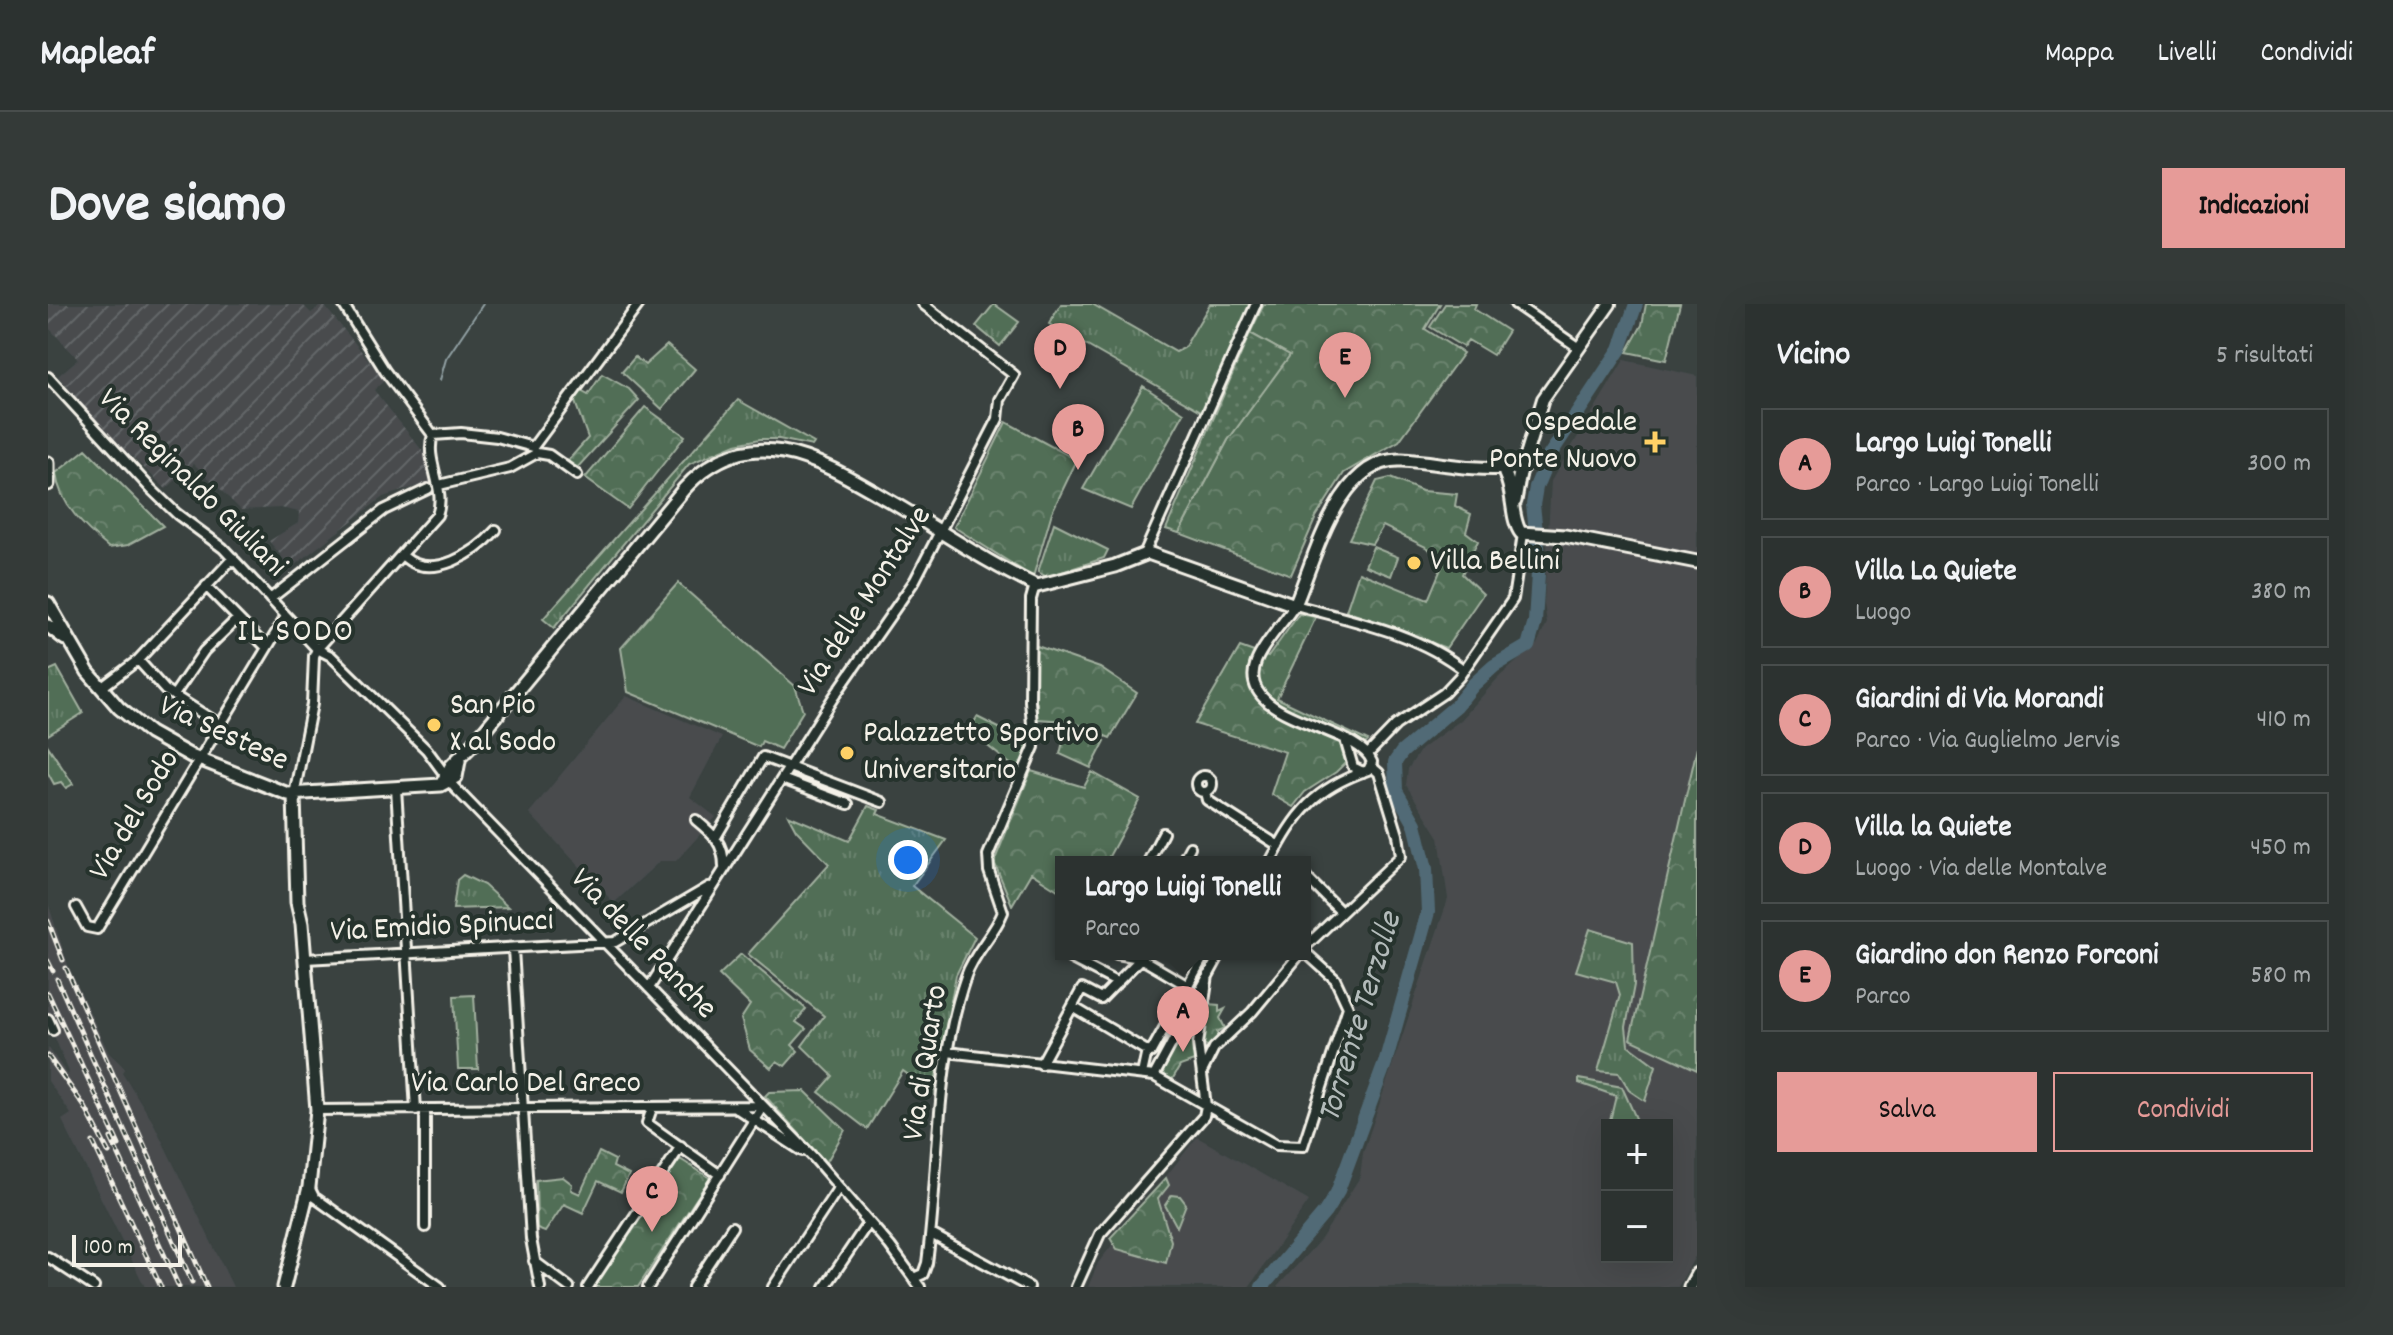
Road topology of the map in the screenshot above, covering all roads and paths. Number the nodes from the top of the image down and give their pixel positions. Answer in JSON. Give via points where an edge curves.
{"nodes":[{"id":1,"x":343,"y":304,"type":"edge"},
{"id":2,"x":639,"y":304,"type":"edge"},
{"id":3,"x":923,"y":304,"type":"edge"},
{"id":4,"x":1256,"y":304,"type":"edge"},
{"id":5,"x":1515,"y":304,"type":"edge"},
{"id":6,"x":1610,"y":304,"type":"edge"},
{"id":7,"x":1579,"y":348,"type":"junction"},
{"id":8,"x":48,"y":377,"type":"edge"},
{"id":9,"x":433,"y":435,"type":"junction"},
{"id":10,"x":48,"y":463,"type":"edge"},
{"id":11,"x":1512,"y":474,"type":"junction"},
{"id":12,"x":577,"y":475,"type":"dead end"},
{"id":13,"x":48,"y":484,"type":"edge"},
{"id":14,"x":439,"y":485,"type":"junction"},
{"id":15,"x":428,"y":489,"type":"dead end"},
{"id":16,"x":496,"y":530,"type":"dead end"},
{"id":17,"x":942,"y":531,"type":"junction"},
{"id":18,"x":1525,"y":534,"type":"junction"},
{"id":19,"x":1144,"y":554,"type":"junction"},
{"id":20,"x":404,"y":557,"type":"junction"},
{"id":21,"x":233,"y":558,"type":"junction"},
{"id":22,"x":1697,"y":562,"type":"edge"},
{"id":23,"x":1035,"y":585,"type":"junction"},
{"id":24,"x":206,"y":586,"type":"junction"},
{"id":25,"x":270,"y":599,"type":"junction"},
{"id":26,"x":48,"y":603,"type":"edge"},
{"id":27,"x":1295,"y":605,"type":"junction"},
{"id":28,"x":285,"y":618,"type":"junction"},
{"id":29,"x":237,"y":619,"type":"junction"},
{"id":30,"x":48,"y":626,"type":"edge"},
{"id":31,"x":71,"y":645,"type":"junction"},
{"id":32,"x":266,"y":647,"type":"junction"},
{"id":33,"x":317,"y":649,"type":"junction"},
{"id":34,"x":138,"y":660,"type":"junction"},
{"id":35,"x":1464,"y":670,"type":"junction"},
{"id":36,"x":101,"y":688,"type":"junction"},
{"id":37,"x":174,"y":695,"type":"junction"},
{"id":38,"x":219,"y":724,"type":"junction"},
{"id":39,"x":1346,"y":742,"type":"junction"},
{"id":40,"x":1366,"y":753,"type":"junction"},
{"id":41,"x":198,"y":759,"type":"junction"},
{"id":42,"x":1352,"y":762,"type":"junction"},
{"id":43,"x":790,"y":766,"type":"junction"},
{"id":44,"x":1371,"y":766,"type":"junction"},
{"id":45,"x":1363,"y":772,"type":"junction"},
{"id":46,"x":1219,"y":773,"type":"dead end"},
{"id":47,"x":782,"y":779,"type":"junction"},
{"id":48,"x":446,"y":781,"type":"junction"},
{"id":49,"x":1334,"y":784,"type":"junction"},
{"id":50,"x":396,"y":788,"type":"junction"},
{"id":51,"x":294,"y":795,"type":"junction"},
{"id":52,"x":882,"y":802,"type":"dead end"},
{"id":53,"x":848,"y":804,"type":"dead end"},
{"id":54,"x":696,"y":820,"type":"dead end"},
{"id":55,"x":1163,"y":833,"type":"dead end"},
{"id":56,"x":716,"y":837,"type":"junction"},
{"id":57,"x":1279,"y":846,"type":"junction"},
{"id":58,"x":1190,"y":847,"type":"dead end"},
{"id":59,"x":1151,"y":856,"type":"edge"},
{"id":60,"x":1185,"y":856,"type":"edge"},
{"id":61,"x":1274,"y":856,"type":"edge"},
{"id":62,"x":724,"y":868,"type":"junction"},
{"id":63,"x":1311,"y":882,"type":"edge"},
{"id":64,"x":711,"y":886,"type":"junction"},
{"id":65,"x":76,"y":907,"type":"dead end"},
{"id":66,"x":1340,"y":911,"type":"junction"},
{"id":67,"x":1311,"y":942,"type":"edge"},
{"id":68,"x":608,"y":944,"type":"junction"},
{"id":69,"x":513,"y":949,"type":"junction"},
{"id":70,"x":404,"y":954,"type":"junction"},
{"id":71,"x":305,"y":959,"type":"junction"},
{"id":72,"x":1074,"y":960,"type":"edge"},
{"id":73,"x":1139,"y":960,"type":"edge"},
{"id":74,"x":1149,"y":960,"type":"edge"},
{"id":75,"x":1202,"y":960,"type":"edge"},
{"id":76,"x":1217,"y":960,"type":"edge"},
{"id":77,"x":1295,"y":960,"type":"edge"},
{"id":78,"x":1311,"y":960,"type":"edge"},
{"id":79,"x":1208,"y":975,"type":"junction"},
{"id":80,"x":1118,"y":983,"type":"junction"},
{"id":81,"x":1188,"y":986,"type":"junction"},
{"id":82,"x":649,"y":988,"type":"junction"},
{"id":83,"x":1101,"y":999,"type":"junction"},
{"id":84,"x":1073,"y":1007,"type":"junction"},
{"id":85,"x":1185,"y":1013,"type":"junction"},
{"id":86,"x":1202,"y":1016,"type":"junction"},
{"id":87,"x":1092,"y":1017,"type":"junction"},
{"id":88,"x":48,"y":1019,"type":"edge"},
{"id":89,"x":53,"y":1030,"type":"dead end"},
{"id":90,"x":1147,"y":1051,"type":"junction"},
{"id":91,"x":947,"y":1052,"type":"junction"},
{"id":92,"x":1041,"y":1064,"type":"junction"},
{"id":93,"x":1142,"y":1074,"type":"junction"},
{"id":94,"x":1202,"y":1075,"type":"junction"},
{"id":95,"x":1154,"y":1076,"type":"junction"},
{"id":96,"x":1183,"y":1091,"type":"junction"},
{"id":97,"x":763,"y":1106,"type":"junction"},
{"id":98,"x":1206,"y":1106,"type":"junction"},
{"id":99,"x":736,"y":1107,"type":"junction"},
{"id":100,"x":652,"y":1108,"type":"junction"},
{"id":101,"x":525,"y":1109,"type":"junction"},
{"id":102,"x":317,"y":1110,"type":"junction"},
{"id":103,"x":420,"y":1110,"type":"junction"},
{"id":104,"x":754,"y":1120,"type":"junction"},
{"id":105,"x":681,"y":1146,"type":"junction"},
{"id":106,"x":814,"y":1158,"type":"junction"},
{"id":107,"x":720,"y":1175,"type":"junction"},
{"id":108,"x":839,"y":1187,"type":"junction"},
{"id":109,"x":312,"y":1192,"type":"junction"},
{"id":110,"x":860,"y":1211,"type":"junction"},
{"id":111,"x":425,"y":1227,"type":"dead end"},
{"id":112,"x":732,"y":1227,"type":"dead end"},
{"id":113,"x":931,"y":1234,"type":"junction"},
{"id":114,"x":48,"y":1257,"type":"edge"},
{"id":115,"x":534,"y":1261,"type":"junction"},
{"id":116,"x":1697,"y":1274,"type":"edge"},
{"id":117,"x":916,"y":1277,"type":"junction"},
{"id":118,"x":94,"y":1287,"type":"edge"},
{"id":119,"x":284,"y":1287,"type":"edge"},
{"id":120,"x":440,"y":1287,"type":"edge"},
{"id":121,"x":540,"y":1287,"type":"edge"},
{"id":122,"x":569,"y":1287,"type":"edge"},
{"id":123,"x":588,"y":1287,"type":"edge"},
{"id":124,"x":648,"y":1287,"type":"edge"},
{"id":125,"x":693,"y":1287,"type":"edge"},
{"id":126,"x":773,"y":1287,"type":"edge"},
{"id":127,"x":825,"y":1287,"type":"edge"},
{"id":128,"x":920,"y":1287,"type":"edge"},
{"id":129,"x":1029,"y":1287,"type":"edge"},
{"id":130,"x":1076,"y":1287,"type":"edge"},
{"id":131,"x":1690,"y":1287,"type":"edge"}],
"edges":[{"from":1,"to":9,"type":"street"},
{"from":2,"to":9,"type":"street","via":[[533,447],[497,437]]},
{"from":3,"to":17,"type":"street","name":"Via delle Montalve","via":[[1014,375]]},
{"from":4,"to":19,"type":"street"},
{"from":5,"to":7,"type":"street"},
{"from":6,"to":7,"type":"street"},
{"from":7,"to":11,"type":"street","via":[[1543,399],[1530,442]]},
{"from":8,"to":21,"type":"street","name":"Via Reginaldo Giuliani","via":[[151,489]]},
{"from":9,"to":14,"type":"street"},
{"from":10,"to":13,"type":"main road"},
{"from":11,"to":18,"type":"main road","via":[[1516,527]]},
{"from":11,"to":27,"type":"main road","via":[[1392,460],[1361,472],[1341,498]]},
{"from":12,"to":14,"type":"street","via":[[549,455],[537,453],[510,468]]},
{"from":14,"to":20,"type":"street","via":[[439,511]]},
{"from":15,"to":25,"type":"street","via":[[384,510]]},
{"from":16,"to":20,"type":"street","via":[[467,556],[423,566]]},
{"from":17,"to":23,"type":"main road"},
{"from":17,"to":43,"type":"street","name":"Via delle Montalve"},
{"from":17,"to":48,"type":"main road","via":[[807,456],[770,450],[725,460],[684,489]]},
{"from":18,"to":22,"type":"main road"},
{"from":18,"to":35,"type":"street","via":[[1513,599]]},
{"from":19,"to":23,"type":"main road","via":[[1086,575]]},
{"from":19,"to":27,"type":"main road"},
{"from":20,"to":33,"type":"street"},
{"from":21,"to":24,"type":"street"},
{"from":21,"to":25,"type":"street","name":"Via Reginaldo Giuliani"},
{"from":23,"to":91,"type":"street","name":"Via di Quarto","via":[[1030,701],[1034,747],[988,855],[1003,912],[969,966]]},
{"from":24,"to":29,"type":"street"},
{"from":24,"to":34,"type":"street"},
{"from":25,"to":28,"type":"street","name":"Via Reginaldo Giuliani"},
{"from":26,"to":31,"type":"main road","name":"Via Sestese"},
{"from":27,"to":35,"type":"street","via":[[1428,646]]},
{"from":27,"to":39,"type":"street","via":[[1257,659],[1257,690],[1271,706]]},
{"from":28,"to":32,"type":"street","name":"Via del Sodo"},
{"from":28,"to":33,"type":"street","name":"Via Reginaldo Giuliani"},
{"from":29,"to":32,"type":"street"},
{"from":29,"to":37,"type":"street","via":[[204,651]]},
{"from":30,"to":31,"type":"main road"},
{"from":31,"to":36,"type":"main road","name":"Via Sestese"},
{"from":32,"to":38,"type":"street","name":"Via del Sodo"},
{"from":33,"to":48,"type":"street","name":"Via delle Panche","via":[[331,656],[427,750]]},
{"from":33,"to":51,"type":"street"},
{"from":34,"to":36,"type":"street"},
{"from":34,"to":37,"type":"street"},
{"from":35,"to":40,"type":"street","via":[[1444,693],[1407,716]]},
{"from":36,"to":41,"type":"main road","name":"Via Sestese","via":[[140,726]]},
{"from":37,"to":38,"type":"street"},
{"from":38,"to":41,"type":"street","name":"Via del Sodo"},
{"from":39,"to":40,"type":"street"},
{"from":39,"to":42,"type":"street"},
{"from":40,"to":42,"type":"street","via":[[1357,754]]},
{"from":40,"to":44,"type":"street"},
{"from":41,"to":51,"type":"main road","name":"Via Sestese"},
{"from":41,"to":65,"type":"street","name":"Via del Sodo","via":[[97,929],[87,927]]},
{"from":42,"to":45,"type":"street"},
{"from":42,"to":49,"type":"street"},
{"from":43,"to":47,"type":"street","name":"Via delle Montalve"},
{"from":43,"to":52,"type":"street"},
{"from":43,"to":56,"type":"street","via":[[763,757]]},
{"from":44,"to":45,"type":"street"},
{"from":44,"to":66,"type":"street","via":[[1384,788],[1401,856]]},
{"from":45,"to":49,"type":"street"},
{"from":46,"to":57,"type":"street","via":[[1197,783],[1207,800]]},
{"from":47,"to":53,"type":"street"},
{"from":47,"to":62,"type":"street","name":"Via delle Montalve"},
{"from":48,"to":50,"type":"main road"},
{"from":48,"to":68,"type":"street","name":"Via delle Panche"},
{"from":49,"to":57,"type":"street","via":[[1306,804]]},
{"from":50,"to":51,"type":"main road"},
{"from":50,"to":70,"type":"street"},
{"from":51,"to":71,"type":"main road","via":[[297,902]]},
{"from":54,"to":56,"type":"street"},
{"from":55,"to":59,"type":"street"},
{"from":56,"to":62,"type":"street"},
{"from":57,"to":61,"type":"street"},
{"from":58,"to":60,"type":"street"},
{"from":62,"to":64,"type":"street","name":"Via delle Montalve"},
{"from":63,"to":66,"type":"street"},
{"from":64,"to":68,"type":"street","name":"Via Emidio Spinucci"},
{"from":64,"to":82,"type":"street","name":"Via delle Montalve"},
{"from":66,"to":67,"type":"street"},
{"from":68,"to":69,"type":"street","name":"Via Emidio Spinucci"},
{"from":68,"to":82,"type":"street","name":"Via delle Panche"},
{"from":69,"to":70,"type":"street","name":"Via Emidio Spinucci"},
{"from":69,"to":101,"type":"street"},
{"from":70,"to":71,"type":"street","name":"Via Emidio Spinucci"},
{"from":70,"to":103,"type":"street"},
{"from":71,"to":102,"type":"main road"},
{"from":72,"to":80,"type":"street"},
{"from":73,"to":80,"type":"street"},
{"from":74,"to":81,"type":"street"},
{"from":75,"to":81,"type":"street"},
{"from":76,"to":79,"type":"street"},
{"from":77,"to":94,"type":"street","via":[[1214,1048]]},
{"from":78,"to":98,"type":"street","via":[[1335,979],[1348,1004],[1306,1144],[1276,1145]]},
{"from":79,"to":85,"type":"street"},
{"from":79,"to":86,"type":"street"},
{"from":80,"to":83,"type":"street"},
{"from":81,"to":90,"type":"street"},
{"from":82,"to":97,"type":"street","name":"Via delle Panche"},
{"from":83,"to":84,"type":"street","via":[[1082,989]]},
{"from":83,"to":87,"type":"street"},
{"from":84,"to":87,"type":"street"},
{"from":84,"to":92,"type":"street"},
{"from":85,"to":86,"type":"street"},
{"from":85,"to":95,"type":"street"},
{"from":86,"to":94,"type":"street"},
{"from":87,"to":90,"type":"street"},
{"from":88,"to":89,"type":"street"},
{"from":90,"to":93,"type":"street"},
{"from":91,"to":92,"type":"street"},
{"from":91,"to":113,"type":"street","name":"Via di Quarto"},
{"from":92,"to":93,"type":"street"},
{"from":93,"to":95,"type":"street"},
{"from":94,"to":96,"type":"street","via":[[1196,1092]]},
{"from":94,"to":98,"type":"street"},
{"from":95,"to":96,"type":"street"},
{"from":96,"to":98,"type":"street"},
{"from":97,"to":99,"type":"street","name":"Via Carlo Del Greco"},
{"from":97,"to":104,"type":"street"},
{"from":97,"to":106,"type":"street","name":"Via delle Panche"},
{"from":98,"to":130,"type":"street","via":[[1200,1125],[1100,1234]]},
{"from":99,"to":100,"type":"street","name":"Via Carlo Del Greco"},
{"from":99,"to":104,"type":"street"},
{"from":100,"to":101,"type":"street","name":"Via Carlo Del Greco"},
{"from":100,"to":105,"type":"street","via":[[647,1123]]},
{"from":101,"to":103,"type":"street","name":"Via Carlo Del Greco"},
{"from":101,"to":115,"type":"street"},
{"from":102,"to":103,"type":"street","name":"Via Carlo Del Greco"},
{"from":102,"to":109,"type":"main road","via":[[322,1143]]},
{"from":103,"to":111,"type":"street"},
{"from":104,"to":106,"type":"street"},
{"from":104,"to":107,"type":"street"},
{"from":105,"to":107,"type":"street"},
{"from":105,"to":123,"type":"street"},
{"from":106,"to":108,"type":"street","name":"Via delle Panche"},
{"from":107,"to":124,"type":"street"},
{"from":108,"to":110,"type":"street","name":"Via delle Panche"},
{"from":108,"to":126,"type":"street"},
{"from":109,"to":119,"type":"main road"},
{"from":109,"to":120,"type":"street"},
{"from":110,"to":117,"type":"street","name":"Via delle Panche"},
{"from":110,"to":127,"type":"street","via":[[868,1223]]},
{"from":112,"to":125,"type":"street"},
{"from":113,"to":117,"type":"street","name":"Via di Quarto","via":[[925,1270]]},
{"from":113,"to":129,"type":"street"},
{"from":114,"to":118,"type":"street"},
{"from":115,"to":121,"type":"street"},
{"from":115,"to":122,"type":"street"},
{"from":116,"to":131,"type":"main road"},
{"from":117,"to":128,"type":"street","name":"Via delle Panche"}]}
